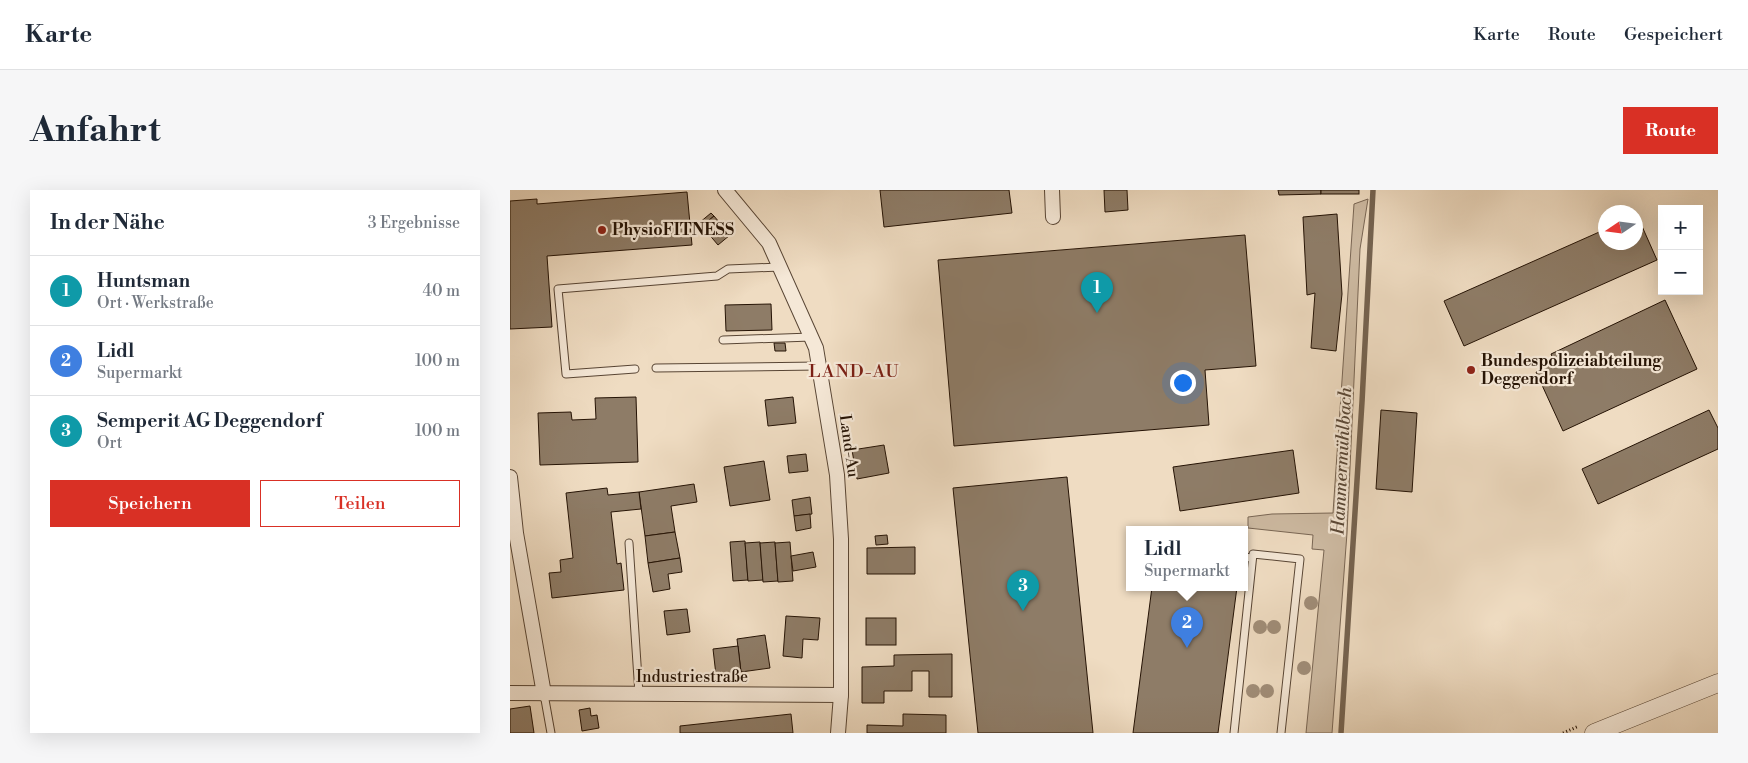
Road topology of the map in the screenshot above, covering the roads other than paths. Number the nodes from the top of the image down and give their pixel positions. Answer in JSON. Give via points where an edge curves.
{"nodes":[{"id":1,"x":726,"y":190,"type":"edge"},
{"id":2,"x":1052,"y":190,"type":"edge"},
{"id":3,"x":1053,"y":217,"type":"dead end"},
{"id":4,"x":780,"y":267,"type":"junction"},
{"id":5,"x":811,"y":337,"type":"junction"},
{"id":6,"x":723,"y":340,"type":"dead end"},
{"id":7,"x":819,"y":366,"type":"junction"},
{"id":8,"x":656,"y":368,"type":"dead end"},
{"id":9,"x":635,"y":369,"type":"dead end"},
{"id":10,"x":510,"y":477,"type":"edge"},
{"id":11,"x":629,"y":543,"type":"dead end"},
{"id":12,"x":1248,"y":558,"type":"edge"},
{"id":13,"x":1245,"y":591,"type":"edge"},
{"id":14,"x":1718,"y":683,"type":"edge"},
{"id":15,"x":510,"y":693,"type":"edge"},
{"id":16,"x":544,"y":694,"type":"junction"},
{"id":17,"x":639,"y":694,"type":"junction"},
{"id":18,"x":840,"y":695,"type":"junction"},
{"id":19,"x":552,"y":733,"type":"edge"},
{"id":20,"x":838,"y":733,"type":"edge"},
{"id":21,"x":1234,"y":733,"type":"edge"},
{"id":22,"x":1282,"y":733,"type":"edge"},
{"id":23,"x":1594,"y":733,"type":"edge"}],
"edges":[{"from":1,"to":4,"type":"street","name":"Land-Au","via":[[769,243]]},
{"from":2,"to":3,"type":"street"},
{"from":4,"to":5,"type":"street","name":"Land-Au"},
{"from":4,"to":9,"type":"lane","via":[[728,269],[717,276],[558,289],[566,374]]},
{"from":5,"to":6,"type":"lane"},
{"from":5,"to":7,"type":"street","name":"Land-Au"},
{"from":7,"to":8,"type":"lane"},
{"from":7,"to":18,"type":"street","name":"Land-Au","via":[[837,476],[841,538]]},
{"from":10,"to":16,"type":"street","via":[[516,533]]},
{"from":11,"to":17,"type":"lane"},
{"from":12,"to":22,"type":"lane","via":[[1253,554],[1300,559]]},
{"from":13,"to":21,"type":"lane"},
{"from":14,"to":23,"type":"street"},
{"from":15,"to":16,"type":"street","name":"Industriestraße"},
{"from":16,"to":17,"type":"street","name":"Industriestraße"},
{"from":16,"to":19,"type":"lane"},
{"from":17,"to":18,"type":"street","name":"Industriestraße"},
{"from":18,"to":20,"type":"street","name":"Land-Au"}]}
